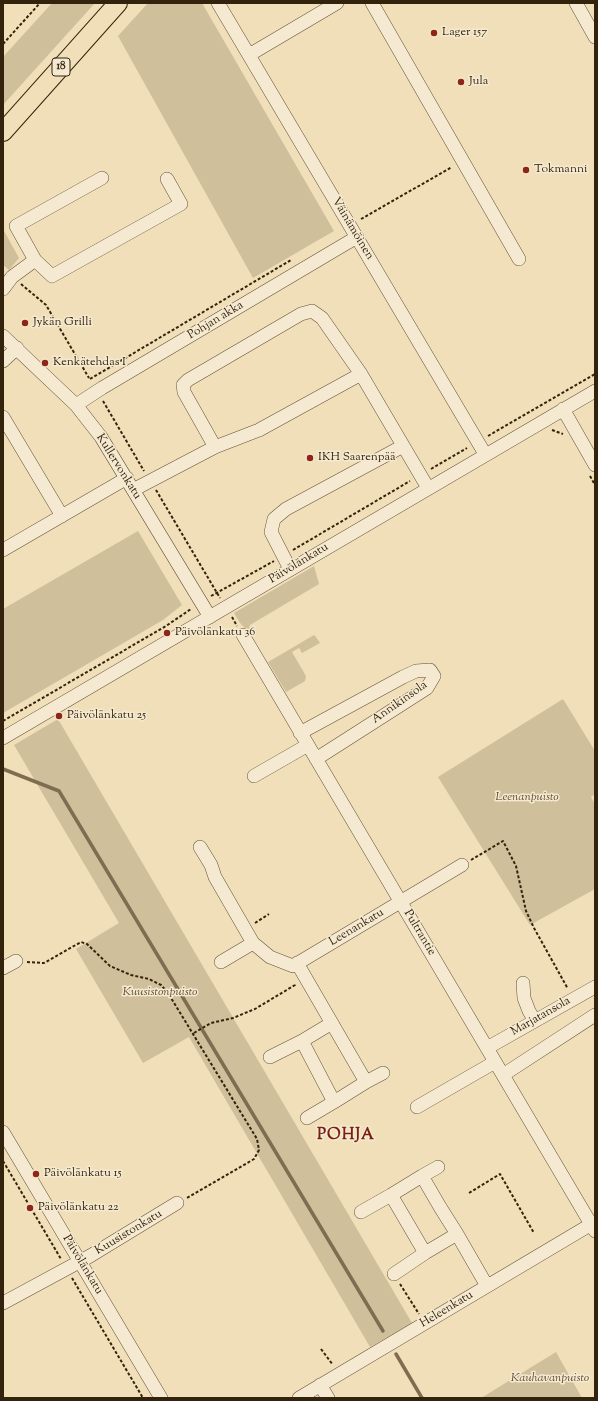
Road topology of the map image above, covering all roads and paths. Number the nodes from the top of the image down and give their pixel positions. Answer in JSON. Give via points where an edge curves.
{"nodes":[{"id":1,"x":40,"y":3,"type":"edge"},
{"id":2,"x":118,"y":3,"type":"edge"},
{"id":3,"x":218,"y":3,"type":"edge"},
{"id":4,"x":336,"y":3,"type":"edge"},
{"id":5,"x":372,"y":3,"type":"edge"},
{"id":6,"x":576,"y":3,"type":"edge"},
{"id":7,"x":595,"y":37,"type":"edge"},
{"id":8,"x":3,"y":44,"type":"edge"},
{"id":9,"x":249,"y":56,"type":"junction"},
{"id":10,"x":3,"y":132,"type":"edge"},
{"id":11,"x":102,"y":178,"type":"dead end"},
{"id":12,"x":167,"y":179,"type":"dead end"},
{"id":13,"x":357,"y":237,"type":"junction"},
{"id":14,"x":519,"y":259,"type":"dead end"},
{"id":15,"x":34,"y":260,"type":"junction"},
{"id":16,"x":12,"y":277,"type":"junction"},
{"id":17,"x":3,"y":289,"type":"edge"},
{"id":18,"x":3,"y":336,"type":"edge"},
{"id":19,"x":17,"y":348,"type":"junction"},
{"id":20,"x":3,"y":361,"type":"edge"},
{"id":21,"x":361,"y":374,"type":"junction"},
{"id":22,"x":595,"y":374,"type":"edge"},
{"id":23,"x":576,"y":385,"type":"junction"},
{"id":24,"x":97,"y":391,"type":"junction"},
{"id":25,"x":589,"y":394,"type":"edge"},
{"id":26,"x":76,"y":405,"type":"junction"},
{"id":27,"x":535,"y":409,"type":"junction"},
{"id":28,"x":563,"y":409,"type":"junction"},
{"id":29,"x":3,"y":417,"type":"edge"},
{"id":30,"x":543,"y":421,"type":"junction"},
{"id":31,"x":565,"y":436,"type":"dead end"},
{"id":32,"x":478,"y":442,"type":"junction"},
{"id":33,"x":403,"y":446,"type":"junction"},
{"id":34,"x":216,"y":447,"type":"junction"},
{"id":35,"x":485,"y":454,"type":"junction"},
{"id":36,"x":591,"y":469,"type":"edge"},
{"id":37,"x":421,"y":475,"type":"junction"},
{"id":38,"x":150,"y":480,"type":"junction"},
{"id":39,"x":130,"y":484,"type":"junction"},
{"id":40,"x":595,"y":486,"type":"edge"},
{"id":41,"x":428,"y":488,"type":"junction"},
{"id":42,"x":62,"y":516,"type":"junction"},
{"id":43,"x":3,"y":550,"type":"edge"},
{"id":44,"x":283,"y":556,"type":"junction"},
{"id":45,"x":290,"y":569,"type":"junction"},
{"id":46,"x":217,"y":593,"type":"junction"},
{"id":47,"x":201,"y":602,"type":"junction"},
{"id":48,"x":226,"y":607,"type":"junction"},
{"id":49,"x":210,"y":617,"type":"junction"},
{"id":50,"x":243,"y":635,"type":"joint"},
{"id":51,"x":3,"y":721,"type":"edge"},
{"id":52,"x":300,"y":733,"type":"junction"},
{"id":53,"x":3,"y":738,"type":"edge"},
{"id":54,"x":308,"y":745,"type":"junction"},
{"id":55,"x":316,"y":759,"type":"junction"},
{"id":56,"x":254,"y":776,"type":"dead end"},
{"id":57,"x":200,"y":847,"type":"dead end"},
{"id":58,"x":462,"y":865,"type":"joint"},
{"id":59,"x":400,"y":902,"type":"junction"},
{"id":60,"x":269,"y":914,"type":"dead end"},
{"id":61,"x":245,"y":929,"type":"junction"},
{"id":62,"x":253,"y":943,"type":"junction"},
{"id":63,"x":16,"y":961,"type":"joint"},
{"id":64,"x":221,"y":962,"type":"dead end"},
{"id":65,"x":295,"y":964,"type":"junction"},
{"id":66,"x":3,"y":968,"type":"edge"},
{"id":67,"x":523,"y":983,"type":"dead end"},
{"id":68,"x":595,"y":987,"type":"edge"},
{"id":69,"x":573,"y":999,"type":"junction"},
{"id":70,"x":595,"y":1015,"type":"edge"},
{"id":71,"x":534,"y":1021,"type":"junction"},
{"id":72,"x":332,"y":1023,"type":"junction"},
{"id":73,"x":194,"y":1034,"type":"junction"},
{"id":74,"x":302,"y":1041,"type":"junction"},
{"id":75,"x":487,"y":1048,"type":"junction"},
{"id":76,"x":270,"y":1057,"type":"dead end"},
{"id":77,"x":495,"y":1062,"type":"junction"},
{"id":78,"x":383,"y":1073,"type":"dead end"},
{"id":79,"x":503,"y":1075,"type":"junction"},
{"id":80,"x":366,"y":1082,"type":"junction"},
{"id":81,"x":334,"y":1102,"type":"junction"},
{"id":82,"x":417,"y":1107,"type":"dead end"},
{"id":83,"x":307,"y":1118,"type":"dead end"},
{"id":84,"x":4,"y":1135,"type":"edge"},
{"id":85,"x":438,"y":1167,"type":"dead end"},
{"id":86,"x":422,"y":1176,"type":"junction"},
{"id":87,"x":469,"y":1193,"type":"dead end"},
{"id":88,"x":391,"y":1194,"type":"junction"},
{"id":89,"x":177,"y":1203,"type":"joint"},
{"id":90,"x":361,"y":1212,"type":"dead end"},
{"id":91,"x":594,"y":1225,"type":"edge"},
{"id":92,"x":534,"y":1233,"type":"dead end"},
{"id":93,"x":457,"y":1234,"type":"junction"},
{"id":94,"x":426,"y":1253,"type":"junction"},
{"id":95,"x":80,"y":1262,"type":"junction"},
{"id":96,"x":394,"y":1274,"type":"joint"},
{"id":97,"x":487,"y":1286,"type":"junction"},
{"id":98,"x":3,"y":1303,"type":"edge"},
{"id":99,"x":424,"y":1323,"type":"junction"},
{"id":100,"x":321,"y":1349,"type":"dead end"},
{"id":101,"x":339,"y":1374,"type":"junction"},
{"id":102,"x":320,"y":1385,"type":"junction"},
{"id":103,"x":161,"y":1398,"type":"edge"},
{"id":104,"x":299,"y":1398,"type":"edge"},
{"id":105,"x":328,"y":1398,"type":"edge"}],
"edges":[{"from":1,"to":8,"type":"path"},
{"from":2,"to":10,"type":"highway","number":"18"},
{"from":3,"to":9,"type":"street","name":"Väinämöinen"},
{"from":4,"to":9,"type":"street"},
{"from":5,"to":14,"type":"street"},
{"from":6,"to":7,"type":"street"},
{"from":9,"to":13,"type":"street","name":"Väinämöinen"},
{"from":11,"to":15,"type":"street","via":[[16,226]]},
{"from":12,"to":15,"type":"street","via":[[181,204],[52,276]]},
{"from":13,"to":24,"type":"street","name":"Pohjan akka"},
{"from":13,"to":32,"type":"street","name":"Väinämöinen"},
{"from":15,"to":16,"type":"street"},
{"from":16,"to":17,"type":"street"},
{"from":16,"to":24,"type":"path","via":[[46,305]]},
{"from":18,"to":19,"type":"street","name":"Kullervonkatu"},
{"from":19,"to":20,"type":"street"},
{"from":19,"to":26,"type":"street","name":"Kullervonkatu"},
{"from":21,"to":33,"type":"street"},
{"from":21,"to":34,"type":"street","via":[[259,430]]},
{"from":21,"to":34,"type":"street","via":[[322,318],[312,311],[301,314],[183,385],[184,392]]},
{"from":22,"to":23,"type":"path"},
{"from":23,"to":25,"type":"path"},
{"from":23,"to":27,"type":"path"},
{"from":24,"to":26,"type":"street","name":"Pohjan akka"},
{"from":24,"to":38,"type":"path"},
{"from":25,"to":28,"type":"street","name":"Päivölänkatu"},
{"from":26,"to":39,"type":"street","name":"Kullervonkatu","via":[[101,437]]},
{"from":27,"to":30,"type":"path"},
{"from":27,"to":32,"type":"path"},
{"from":28,"to":30,"type":"street","name":"Päivölänkatu"},
{"from":28,"to":36,"type":"street"},
{"from":29,"to":42,"type":"street"},
{"from":30,"to":31,"type":"path","via":[[548,430]]},
{"from":30,"to":35,"type":"street","name":"Päivölänkatu"},
{"from":32,"to":35,"type":"street","name":"Väinämöinen"},
{"from":32,"to":37,"type":"path"},
{"from":33,"to":37,"type":"street"},
{"from":33,"to":44,"type":"street","via":[[286,509],[274,519],[271,532]]},
{"from":34,"to":38,"type":"street"},
{"from":35,"to":41,"type":"street","name":"Päivölänkatu"},
{"from":36,"to":40,"type":"path"},
{"from":37,"to":41,"type":"street"},
{"from":37,"to":44,"type":"path"},
{"from":38,"to":39,"type":"street"},
{"from":38,"to":46,"type":"path"},
{"from":39,"to":42,"type":"street"},
{"from":39,"to":47,"type":"street","name":"Kullervonkatu"},
{"from":41,"to":45,"type":"street","name":"Päivölänkatu"},
{"from":42,"to":43,"type":"street"},
{"from":44,"to":45,"type":"street"},
{"from":44,"to":46,"type":"path"},
{"from":45,"to":48,"type":"street","name":"Päivölänkatu"},
{"from":46,"to":47,"type":"path"},
{"from":46,"to":48,"type":"path"},
{"from":47,"to":49,"type":"street","name":"Kullervonkatu"},
{"from":47,"to":51,"type":"path","via":[[166,626]]},
{"from":48,"to":49,"type":"street","name":"Päivölänkatu"},
{"from":48,"to":50,"type":"path"},
{"from":49,"to":53,"type":"street","name":"Päivölänkatu"},
{"from":50,"to":52,"type":"street","name":"Pultrantie"},
{"from":52,"to":54,"type":"street","name":"Pultrantie"},
{"from":52,"to":55,"type":"street","name":"Annikinsola","via":[[416,671],[430,670],[434,676],[427,688]]},
{"from":54,"to":55,"type":"street","name":"Pultrantie"},
{"from":54,"to":56,"type":"street"},
{"from":55,"to":59,"type":"street","name":"Pultrantie"},
{"from":57,"to":61,"type":"street"},
{"from":58,"to":59,"type":"street","name":"Leenankatu"},
{"from":58,"to":69,"type":"path","via":[[504,841],[516,866],[526,911]]},
{"from":59,"to":65,"type":"street","name":"Leenankatu"},
{"from":59,"to":75,"type":"street","name":"Pultrantie"},
{"from":60,"to":61,"type":"path"},
{"from":61,"to":62,"type":"street"},
{"from":62,"to":64,"type":"street"},
{"from":62,"to":65,"type":"street","via":[[270,957]]},
{"from":63,"to":66,"type":"street"},
{"from":63,"to":73,"type":"path","via":[[44,963],[81,942],[87,944],[110,966],[161,985]]},
{"from":65,"to":72,"type":"street"},
{"from":65,"to":73,"type":"path","via":[[295,985],[255,1009],[211,1023]]},
{"from":67,"to":71,"type":"street","via":[[524,998]]},
{"from":68,"to":69,"type":"street","name":"Marjatansola"},
{"from":69,"to":71,"type":"street","name":"Marjatansola"},
{"from":70,"to":79,"type":"street"},
{"from":71,"to":75,"type":"street","name":"Marjatansola"},
{"from":72,"to":74,"type":"street"},
{"from":72,"to":80,"type":"street"},
{"from":73,"to":89,"type":"path","via":[[257,1139],[259,1150],[254,1159]]},
{"from":74,"to":76,"type":"street"},
{"from":74,"to":81,"type":"street"},
{"from":75,"to":77,"type":"street","name":"Pultrantie"},
{"from":77,"to":79,"type":"street","name":"Pultrantie"},
{"from":77,"to":82,"type":"street"},
{"from":78,"to":80,"type":"street"},
{"from":79,"to":91,"type":"street","name":"Pultrantie"},
{"from":80,"to":81,"type":"street"},
{"from":81,"to":83,"type":"street"},
{"from":84,"to":95,"type":"street","name":"Päivölänkatu"},
{"from":85,"to":86,"type":"street"},
{"from":86,"to":88,"type":"street"},
{"from":86,"to":93,"type":"street"},
{"from":87,"to":92,"type":"path","via":[[500,1174]]},
{"from":88,"to":90,"type":"street"},
{"from":88,"to":94,"type":"street"},
{"from":89,"to":95,"type":"street","name":"Kuusistonkatu"},
{"from":91,"to":97,"type":"street","name":"Heleenkatu"},
{"from":93,"to":94,"type":"street"},
{"from":93,"to":97,"type":"street"},
{"from":94,"to":96,"type":"street"},
{"from":95,"to":98,"type":"street","name":"Kuusistonkatu"},
{"from":95,"to":103,"type":"street","name":"Päivölänkatu"},
{"from":96,"to":99,"type":"path"},
{"from":97,"to":99,"type":"street","name":"Heleenkatu"},
{"from":99,"to":101,"type":"street","name":"Heleenkatu"},
{"from":100,"to":101,"type":"path"},
{"from":101,"to":102,"type":"street","name":"Heleenkatu"},
{"from":102,"to":104,"type":"street","name":"Heleenkatu"},
{"from":102,"to":105,"type":"street"}]}
